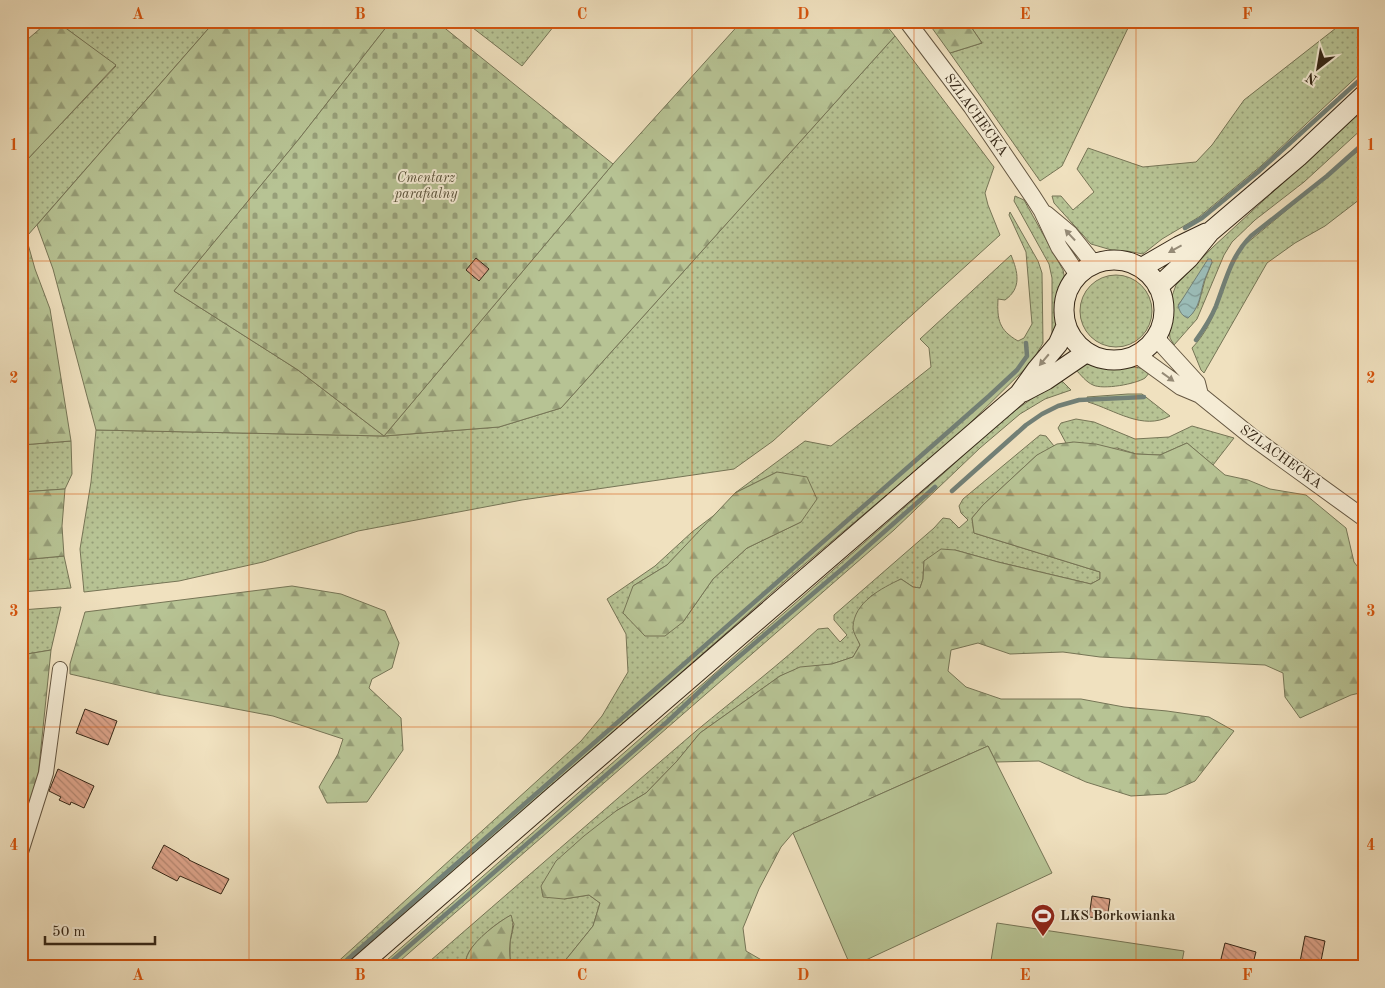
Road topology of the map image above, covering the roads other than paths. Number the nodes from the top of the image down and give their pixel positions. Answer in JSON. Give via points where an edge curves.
{"nodes":[{"id":1,"x":907,"y":21,"type":"edge"},
{"id":2,"x":1364,"y":95,"type":"edge"},
{"id":3,"x":1210,"y":232,"type":"junction"},
{"id":4,"x":1141,"y":268,"type":"junction"},
{"id":5,"x":1086,"y":270,"type":"junction"},
{"id":6,"x":1158,"y":287,"type":"junction"},
{"id":7,"x":1066,"y":326,"type":"junction"},
{"id":8,"x":1156,"y":338,"type":"junction"},
{"id":9,"x":1087,"y":352,"type":"junction"},
{"id":10,"x":1137,"y":355,"type":"junction"},
{"id":11,"x":1019,"y":394,"type":"junction"},
{"id":12,"x":1200,"y":395,"type":"junction"},
{"id":13,"x":1364,"y":518,"type":"edge"},
{"id":14,"x":60,"y":669,"type":"dead end"},
{"id":15,"x":21,"y":852,"type":"edge"},
{"id":16,"x":358,"y":967,"type":"edge"}],
"edges":[{"from":1,"to":5,"type":"street","name":"SZLACHECKA","via":[[971,106],[1042,211],[1070,234]]},
{"from":2,"to":3,"type":"main road"},
{"from":3,"to":4,"type":"main road","one_way":true},
{"from":3,"to":6,"type":"main road","via":[[1189,258]]},
{"from":4,"to":5,"type":"main road","via":[[1130,263],[1105,261]]},
{"from":4,"to":6,"type":"main road"},
{"from":5,"to":7,"type":"main road","via":[[1070,286],[1065,299]]},
{"from":6,"to":8,"type":"main road","via":[[1164,312]]},
{"from":7,"to":9,"type":"main road","via":[[1074,341]]},
{"from":7,"to":11,"type":"main road","one_way":true,"via":[[1058,344]]},
{"from":8,"to":10,"type":"main road"},
{"from":8,"to":12,"type":"street","name":"SZLACHECKA","via":[[1196,384]]},
{"from":9,"to":10,"type":"main road","via":[[1112,360]]},
{"from":9,"to":11,"type":"main road"},
{"from":10,"to":12,"type":"street","name":"SZLACHECKA","one_way":true,"via":[[1181,387]]},
{"from":11,"to":16,"type":"main road"},
{"from":12,"to":13,"type":"street","name":"SZLACHECKA"},
{"from":14,"to":15,"type":"street","via":[[46,773]]}]}
